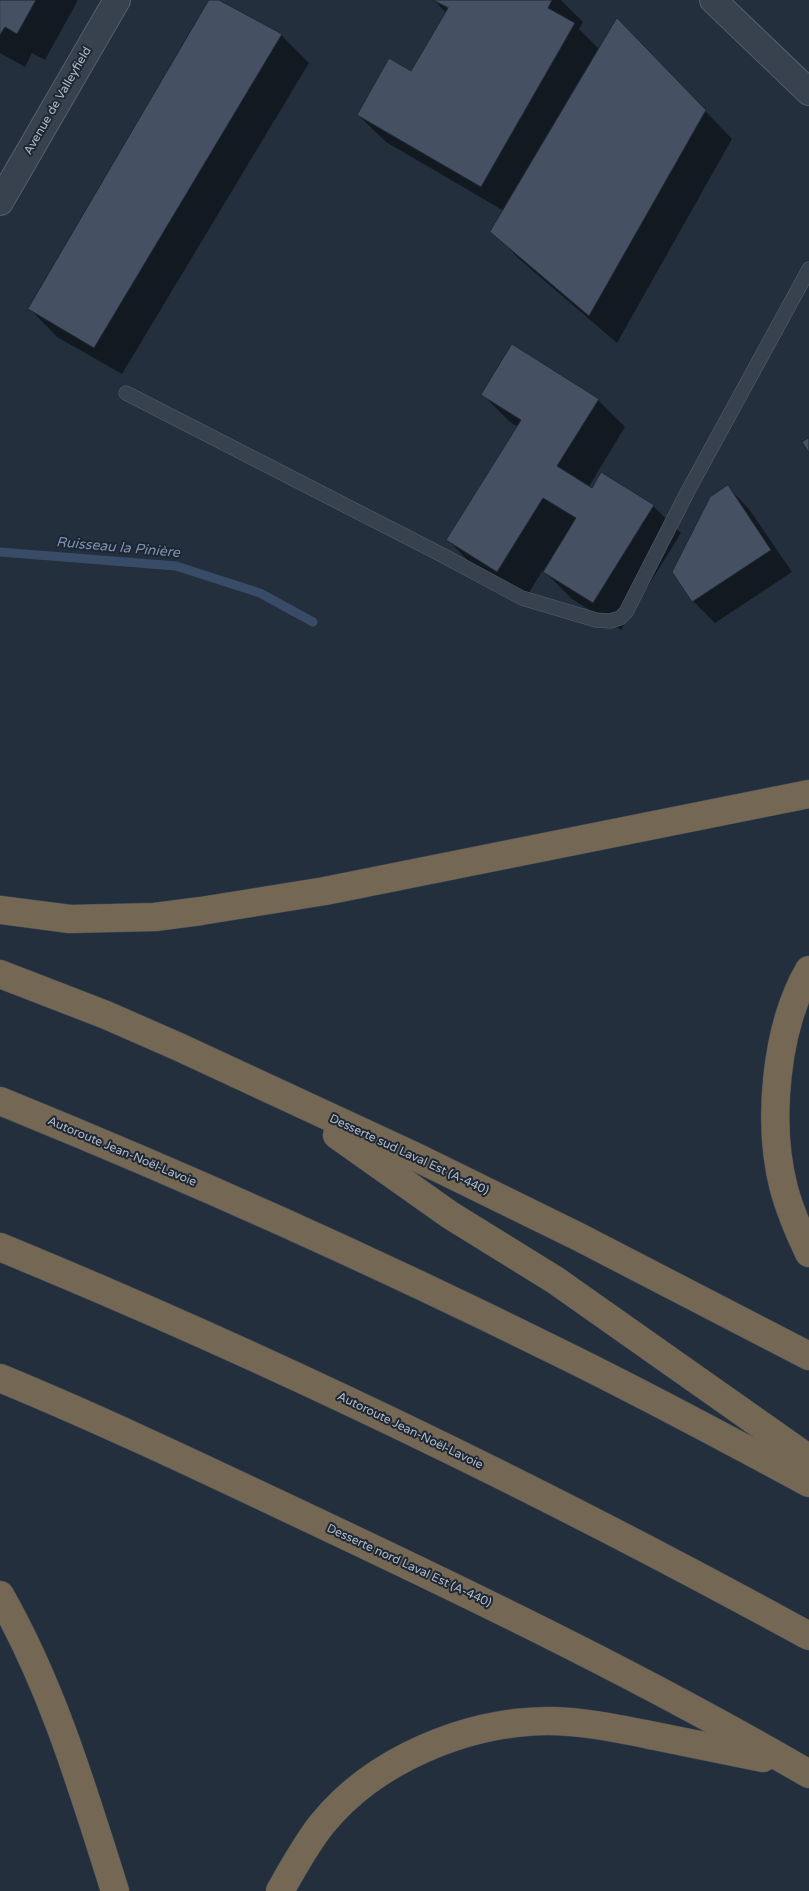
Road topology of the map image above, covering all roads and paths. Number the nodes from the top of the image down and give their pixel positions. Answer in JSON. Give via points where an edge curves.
{"nodes":[{"id":1,"x":117,"y":0,"type":"edge"},
{"id":2,"x":713,"y":0,"type":"edge"},
{"id":3,"x":809,"y":92,"type":"edge"},
{"id":4,"x":0,"y":202,"type":"edge"},
{"id":5,"x":809,"y":269,"type":"edge"},
{"id":6,"x":126,"y":393,"type":"dead end"},
{"id":7,"x":809,"y":776,"type":"edge"},
{"id":8,"x":809,"y":794,"type":"edge"},
{"id":9,"x":758,"y":804,"type":"junction"},
{"id":10,"x":0,"y":910,"type":"edge"},
{"id":11,"x":809,"y":970,"type":"edge"},
{"id":12,"x":0,"y":974,"type":"edge"},
{"id":13,"x":283,"y":1096,"type":"junction"},
{"id":14,"x":0,"y":1101,"type":"edge"},
{"id":15,"x":0,"y":1247,"type":"edge"},
{"id":16,"x":809,"y":1253,"type":"edge"},
{"id":17,"x":809,"y":1356,"type":"edge"},
{"id":18,"x":0,"y":1378,"type":"edge"},
{"id":19,"x":809,"y":1459,"type":"edge"},
{"id":20,"x":809,"y":1483,"type":"edge"},
{"id":21,"x":0,"y":1595,"type":"edge"},
{"id":22,"x":809,"y":1636,"type":"edge"},
{"id":23,"x":800,"y":1769,"type":"edge"},
{"id":24,"x":115,"y":1891,"type":"edge"},
{"id":25,"x":280,"y":1891,"type":"edge"}],
"edges":[{"from":1,"to":4,"type":"street","name":"Avenue de Valleyfield"},
{"from":2,"to":3,"type":"street"},
{"from":5,"to":6,"type":"lane","via":[[626,612],[610,621],[596,620],[522,598]]},
{"from":7,"to":9,"type":"highway"},
{"from":8,"to":9,"type":"highway"},
{"from":9,"to":10,"type":"highway","via":[[325,891],[201,911],[155,917],[70,919]]},
{"from":11,"to":16,"type":"highway","via":[[795,999],[781,1051],[776,1110],[784,1188]]},
{"from":12,"to":13,"type":"highway","name":"Desserte sud Laval Est (A-440)","via":[[106,1015]]},
{"from":13,"to":17,"type":"highway","name":"Desserte sud Laval Est (A-440)","via":[[488,1193]]},
{"from":13,"to":19,"type":"highway","via":[[450,1215],[555,1280]]},
{"from":14,"to":20,"type":"highway","name":"Autoroute Jean-Noël-Lavoie","via":[[316,1236],[553,1349]]},
{"from":15,"to":22,"type":"highway","name":"Autoroute Jean-Noël-Lavoie","via":[[352,1402],[641,1546]]},
{"from":18,"to":23,"type":"highway","name":"Desserte nord Laval Est (A-440)","via":[[122,1431],[519,1618]]},
{"from":21,"to":24,"type":"highway","via":[[29,1649],[58,1717]]},
{"from":23,"to":25,"type":"highway","via":[[621,1729],[574,1723],[519,1723],[486,1728],[426,1746],[347,1798],[304,1849]]}]}
